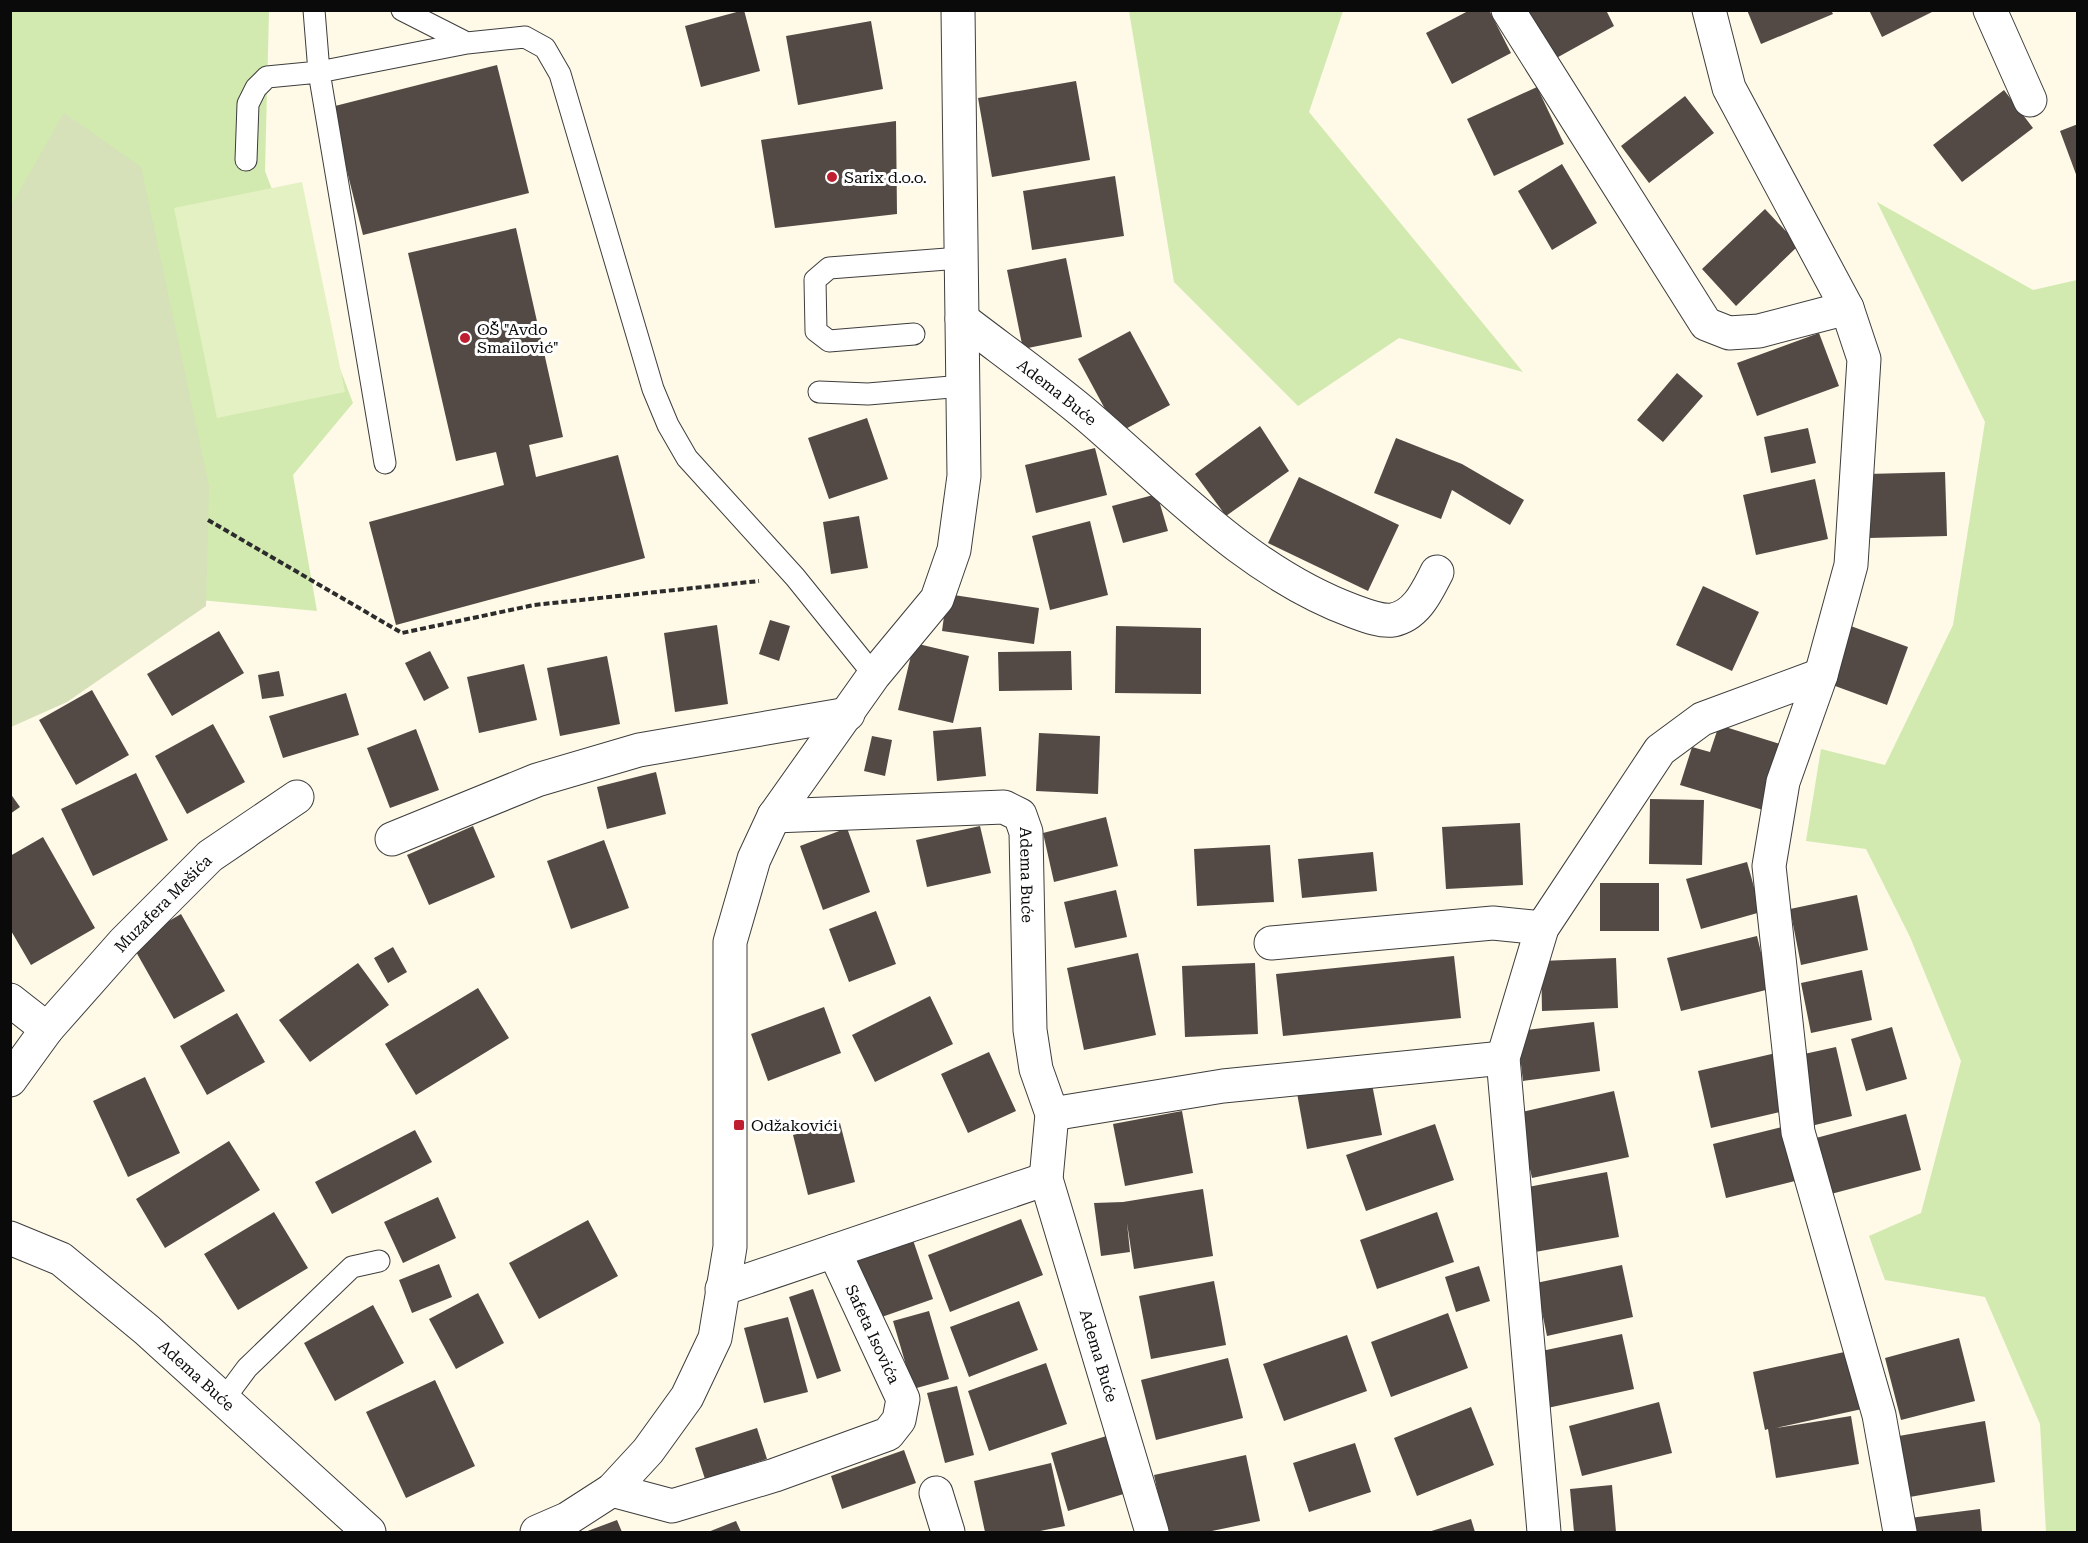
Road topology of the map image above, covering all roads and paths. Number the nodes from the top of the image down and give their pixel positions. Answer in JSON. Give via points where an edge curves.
{"nodes":[{"id":1,"x":314,"y":10,"type":"edge"},
{"id":2,"x":402,"y":10,"type":"edge"},
{"id":3,"x":958,"y":10,"type":"edge"},
{"id":4,"x":1508,"y":10,"type":"edge"},
{"id":5,"x":1710,"y":10,"type":"edge"},
{"id":6,"x":1990,"y":10,"type":"edge"},
{"id":7,"x":467,"y":43,"type":"junction"},
{"id":8,"x":319,"y":72,"type":"junction"},
{"id":9,"x":2030,"y":100,"type":"dead end"},
{"id":10,"x":246,"y":160,"type":"dead end"},
{"id":11,"x":960,"y":258,"type":"junction"},
{"id":12,"x":1847,"y":308,"type":"junction"},
{"id":13,"x":962,"y":319,"type":"junction"},
{"id":14,"x":914,"y":334,"type":"dead end"},
{"id":15,"x":963,"y":386,"type":"junction"},
{"id":16,"x":819,"y":392,"type":"dead end"},
{"id":17,"x":386,"y":463,"type":"dead end"},
{"id":18,"x":208,"y":520,"type":"dead end"},
{"id":19,"x":1437,"y":572,"type":"dead end"},
{"id":20,"x":795,"y":577,"type":"junction"},
{"id":21,"x":874,"y":675,"type":"junction"},
{"id":22,"x":1821,"y":675,"type":"junction"},
{"id":23,"x":848,"y":714,"type":"junction"},
{"id":24,"x":297,"y":797,"type":"dead end"},
{"id":25,"x":774,"y":816,"type":"junction"},
{"id":26,"x":392,"y":839,"type":"dead end"},
{"id":27,"x":1542,"y":928,"type":"junction"},
{"id":28,"x":1271,"y":943,"type":"dead end"},
{"id":29,"x":10,"y":1000,"type":"edge"},
{"id":30,"x":47,"y":1029,"type":"junction"},
{"id":31,"x":1503,"y":1058,"type":"junction"},
{"id":32,"x":10,"y":1080,"type":"edge"},
{"id":33,"x":1052,"y":1114,"type":"junction"},
{"id":34,"x":1046,"y":1179,"type":"junction"},
{"id":35,"x":10,"y":1238,"type":"edge"},
{"id":36,"x":834,"y":1251,"type":"junction"},
{"id":37,"x":379,"y":1261,"type":"dead end"},
{"id":38,"x":722,"y":1289,"type":"junction"},
{"id":39,"x":224,"y":1399,"type":"junction"},
{"id":40,"x":612,"y":1490,"type":"junction"},
{"id":41,"x":936,"y":1493,"type":"dead end"},
{"id":42,"x":369,"y":1533,"type":"edge"},
{"id":43,"x":537,"y":1533,"type":"edge"},
{"id":44,"x":948,"y":1533,"type":"edge"},
{"id":45,"x":1152,"y":1533,"type":"edge"},
{"id":46,"x":1544,"y":1533,"type":"edge"},
{"id":47,"x":1900,"y":1533,"type":"edge"}],
"edges":[{"from":1,"to":8,"type":"lane"},
{"from":2,"to":7,"type":"lane"},
{"from":3,"to":11,"type":"street"},
{"from":4,"to":12,"type":"street","via":[[1706,324],[1729,333],[1759,331]]},
{"from":5,"to":12,"type":"street","via":[[1729,88]]},
{"from":6,"to":9,"type":"street"},
{"from":7,"to":8,"type":"lane"},
{"from":7,"to":20,"type":"lane","via":[[525,37],[545,48],[560,74],[653,389],[668,425],[687,458]]},
{"from":8,"to":10,"type":"lane","via":[[267,77],[256,88],[248,104]]},
{"from":8,"to":17,"type":"lane"},
{"from":11,"to":13,"type":"street"},
{"from":11,"to":14,"type":"lane","via":[[829,268],[814,280],[816,331],[829,340]]},
{"from":12,"to":22,"type":"street","via":[[1864,359],[1851,554]]},
{"from":13,"to":15,"type":"street"},
{"from":13,"to":19,"type":"street","name":"Adema Buće","via":[[1090,418],[1197,514],[1275,571],[1332,603],[1392,620],[1418,605]]},
{"from":15,"to":16,"type":"lane","via":[[868,394]]},
{"from":15,"to":21,"type":"street","via":[[964,476],[954,550],[937,599]]},
{"from":18,"to":20,"type":"path","via":[[402,633],[534,605]]},
{"from":20,"to":21,"type":"lane"},
{"from":21,"to":23,"type":"street"},
{"from":22,"to":27,"type":"street","via":[[1702,719],[1660,750]]},
{"from":22,"to":47,"type":"street","via":[[1783,782],[1769,866],[1798,1132],[1879,1415]]},
{"from":23,"to":25,"type":"street"},
{"from":23,"to":26,"type":"street","via":[[639,750],[537,780]]},
{"from":24,"to":30,"type":"street","name":"Muzafera Mešića","via":[[210,856],[124,942]]},
{"from":25,"to":33,"type":"street","name":"Adema Buće","via":[[1004,807],[1020,815],[1026,832],[1030,1030],[1036,1069]]},
{"from":25,"to":38,"type":"street","via":[[754,859],[730,942],[730,1247]]},
{"from":27,"to":28,"type":"street","via":[[1494,923]]},
{"from":27,"to":31,"type":"street"},
{"from":29,"to":30,"type":"street"},
{"from":30,"to":32,"type":"street","name":"Muzafera Mešića"},
{"from":31,"to":33,"type":"street","via":[[1222,1086]]},
{"from":31,"to":46,"type":"street"},
{"from":33,"to":34,"type":"street","name":"Adema Buće"},
{"from":34,"to":36,"type":"street"},
{"from":34,"to":45,"type":"street","name":"Adema Buće"},
{"from":35,"to":39,"type":"street","name":"Adema Buće","via":[[61,1259]]},
{"from":36,"to":38,"type":"street"},
{"from":36,"to":40,"type":"street","name":"Safeta Isovića","via":[[903,1399],[899,1419],[888,1434],[776,1475],[672,1506]]},
{"from":37,"to":39,"type":"lane","via":[[352,1267],[247,1368]]},
{"from":38,"to":40,"type":"street","via":[[715,1338],[687,1397],[648,1451]]},
{"from":39,"to":42,"type":"street","name":"Adema Buće"},
{"from":40,"to":43,"type":"street"},
{"from":41,"to":44,"type":"street"}]}
